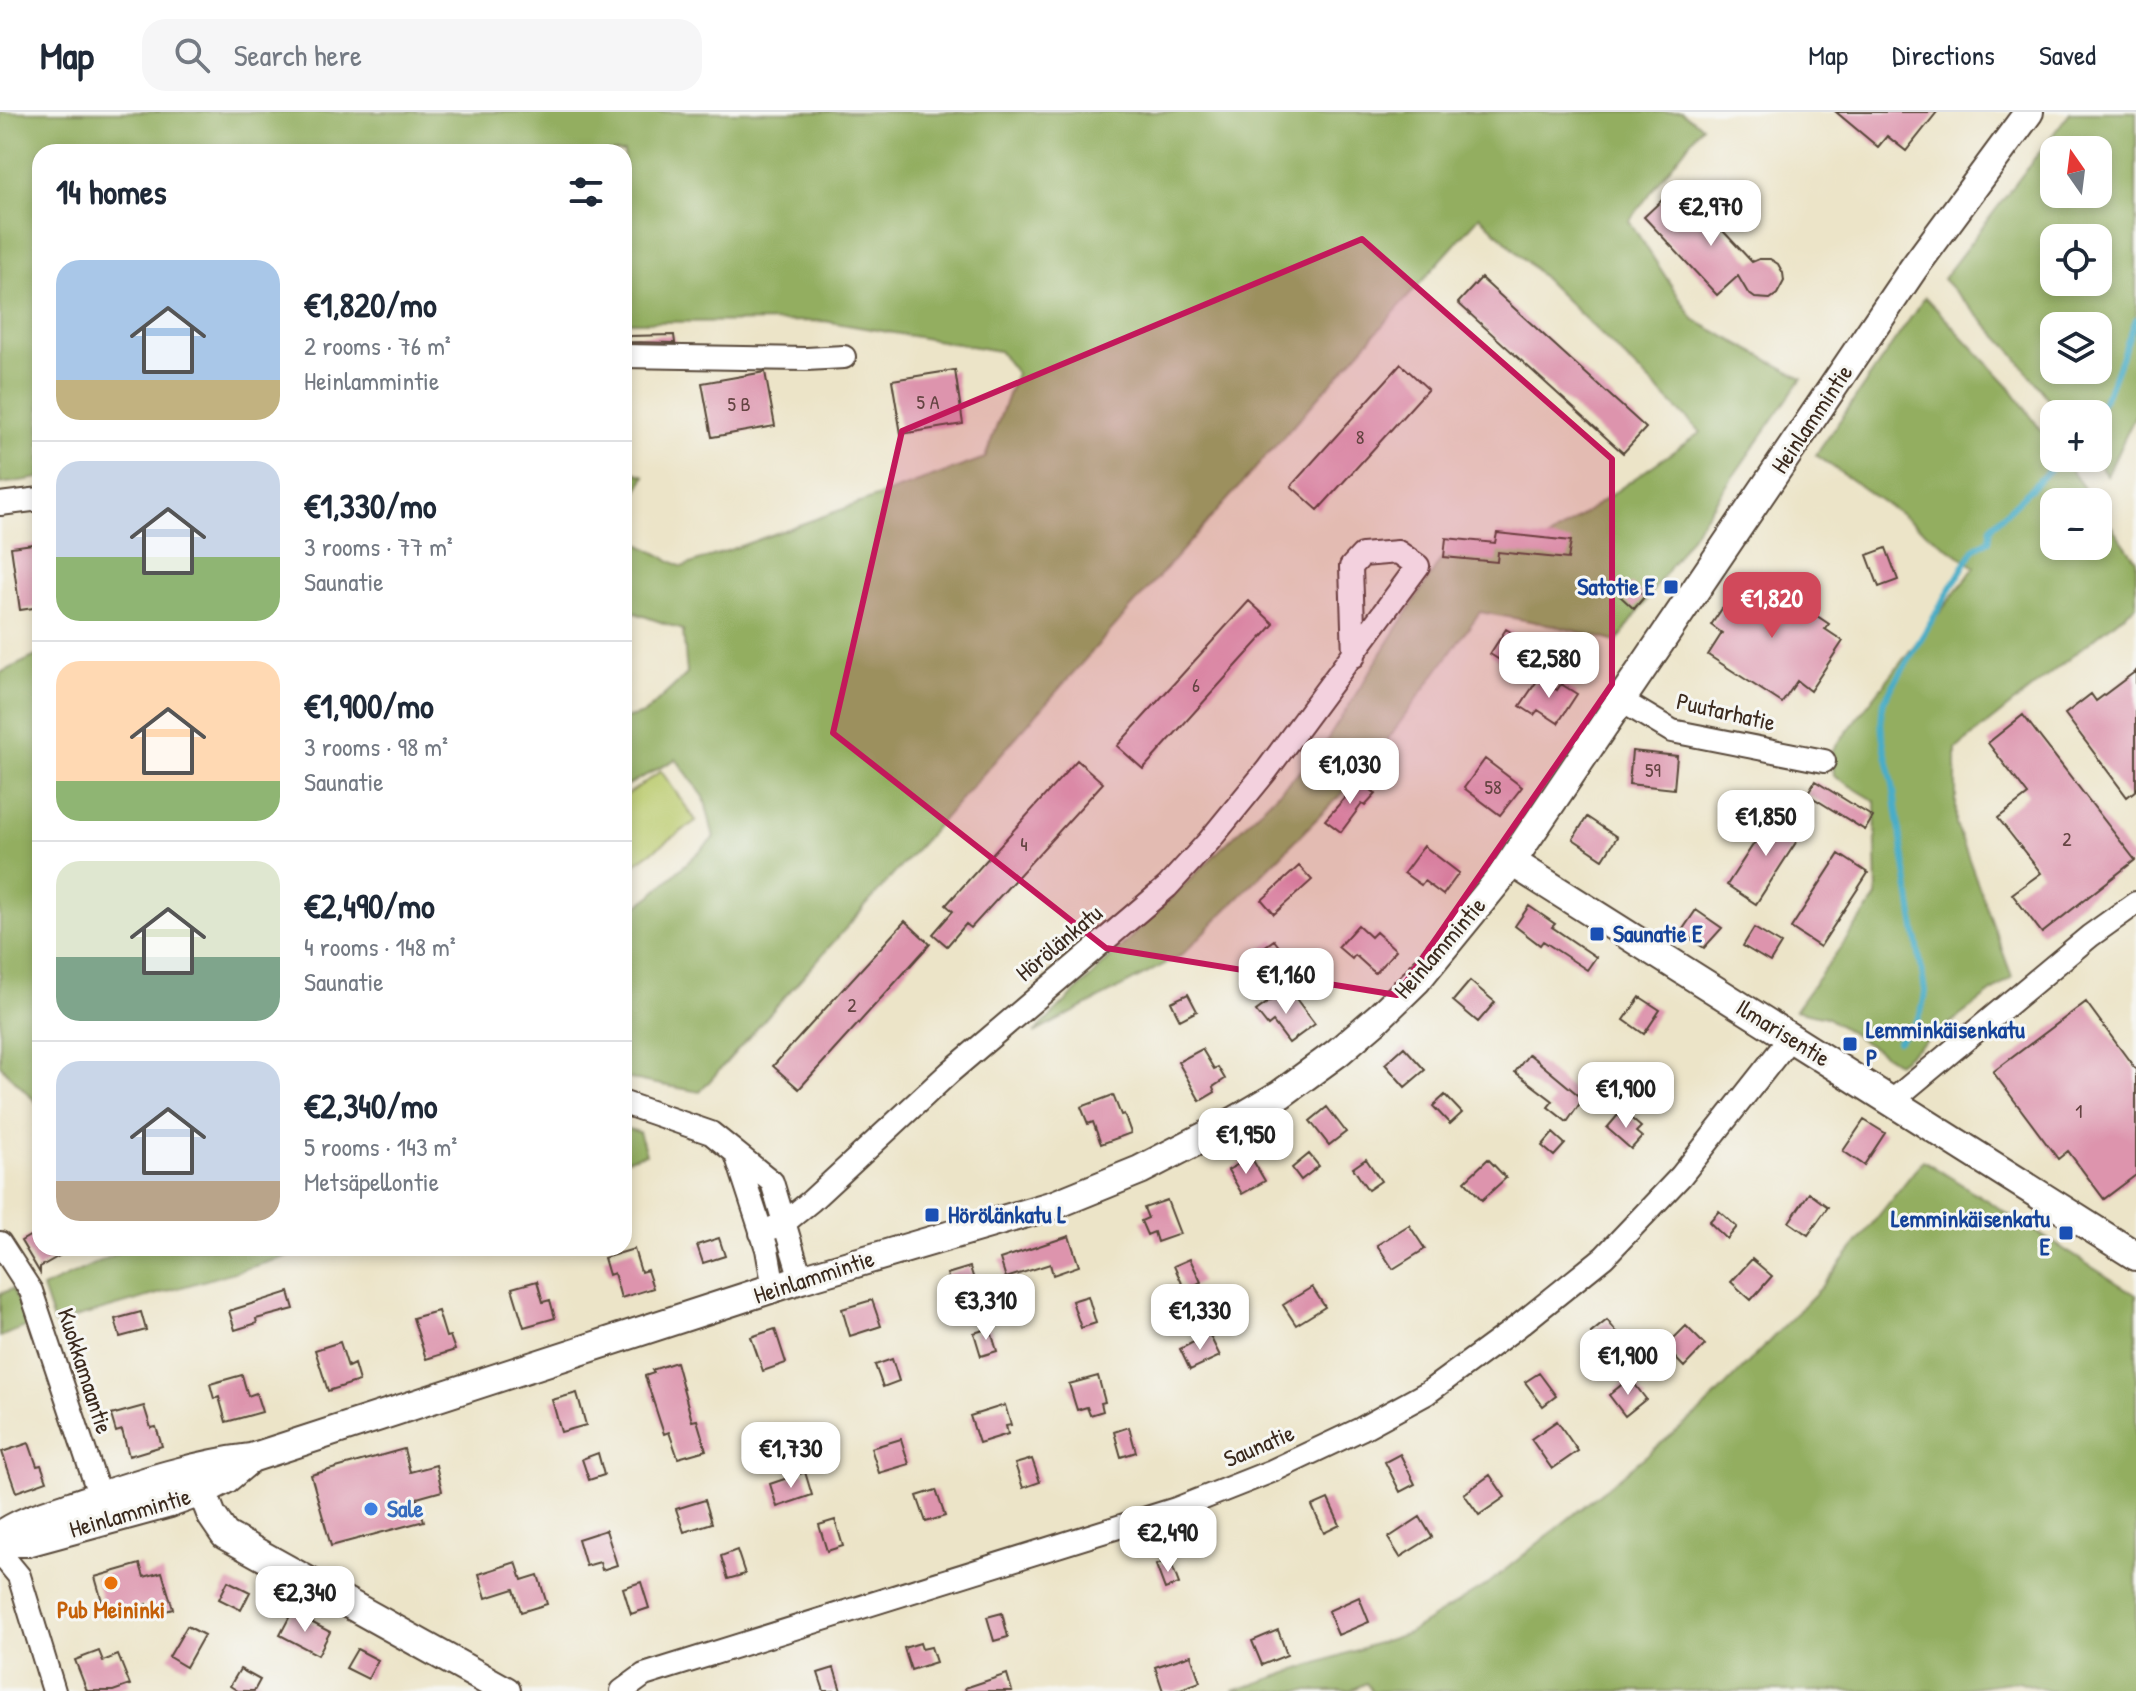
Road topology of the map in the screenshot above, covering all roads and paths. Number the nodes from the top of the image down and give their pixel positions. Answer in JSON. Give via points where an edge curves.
{"nodes":[{"id":1,"x":2029,"y":112,"type":"edge"},
{"id":2,"x":632,"y":356,"type":"edge"},
{"id":3,"x":844,"y":357,"type":"dead end"},
{"id":4,"x":32,"y":500,"type":"edge"},
{"id":5,"x":0,"y":504,"type":"edge"},
{"id":6,"x":1354,"y":656,"type":"dead end"},
{"id":7,"x":1622,"y":701,"type":"junction"},
{"id":8,"x":1824,"y":761,"type":"dead end"},
{"id":9,"x":1512,"y":862,"type":"junction"},
{"id":10,"x":2136,"y":903,"type":"edge"},
{"id":11,"x":1790,"y":1038,"type":"junction"},
{"id":12,"x":1892,"y":1101,"type":"junction"},
{"id":13,"x":632,"y":1106,"type":"edge"},
{"id":14,"x":734,"y":1149,"type":"junction"},
{"id":15,"x":784,"y":1223,"type":"junction"},
{"id":16,"x":761,"y":1233,"type":"junction"},
{"id":17,"x":0,"y":1243,"type":"edge"},
{"id":18,"x":2136,"y":1256,"type":"edge"},
{"id":19,"x":801,"y":1279,"type":"junction"},
{"id":20,"x":774,"y":1288,"type":"junction"},
{"id":21,"x":197,"y":1481,"type":"junction"},
{"id":22,"x":104,"y":1508,"type":"junction"},
{"id":23,"x":0,"y":1536,"type":"edge"},
{"id":24,"x":0,"y":1542,"type":"edge"},
{"id":25,"x":0,"y":1553,"type":"edge"},
{"id":26,"x":54,"y":1691,"type":"edge"},
{"id":27,"x":506,"y":1691,"type":"edge"},
{"id":28,"x":622,"y":1691,"type":"edge"}],
"edges":[{"from":1,"to":7,"type":"street","name":"Heinlammintie","via":[[1913,269]]},
{"from":2,"to":3,"type":"street"},
{"from":4,"to":5,"type":"street"},
{"from":6,"to":15,"type":"street","name":"Hörölänkatu","via":[[1267,770],[1167,887],[950,1072]]},
{"from":7,"to":8,"type":"street","name":"Puutarhatie","via":[[1672,731]]},
{"from":7,"to":9,"type":"street","name":"Heinlammintie"},
{"from":9,"to":11,"type":"street","name":"Ilmarisentie"},
{"from":9,"to":19,"type":"street","name":"Heinlammintie","via":[[1448,944],[1379,1017],[1292,1086],[1235,1121],[1140,1170],[1054,1205]]},
{"from":10,"to":12,"type":"street"},
{"from":11,"to":12,"type":"street","name":"Ilmarisentie"},
{"from":11,"to":28,"type":"street","name":"Saunatie","via":[[1681,1176],[1604,1257],[1427,1393],[1272,1471],[1176,1509],[644,1675]]},
{"from":12,"to":18,"type":"street","name":"Ilmarisentie"},
{"from":13,"to":14,"type":"street","via":[[698,1127]]},
{"from":14,"to":15,"type":"street","via":[[772,1182]]},
{"from":14,"to":16,"type":"street"},
{"from":15,"to":16,"type":"street","name":"Hörölänkatu"},
{"from":15,"to":19,"type":"street"},
{"from":16,"to":20,"type":"street"},
{"from":17,"to":22,"type":"street","name":"Kuokkamaantie","via":[[31,1291]]},
{"from":19,"to":20,"type":"street","name":"Heinlammintie"},
{"from":20,"to":21,"type":"street","name":"Heinlammintie","via":[[251,1458],[218,1462]]},
{"from":21,"to":22,"type":"street","name":"Heinlammintie"},
{"from":21,"to":27,"type":"street","via":[[225,1535]]},
{"from":22,"to":23,"type":"street","name":"Heinlammintie","via":[[16,1524]]},
{"from":22,"to":24,"type":"street","name":"Heinlammintie","via":[[27,1542]]},
{"from":25,"to":26,"type":"street","via":[[19,1576]]}]}
